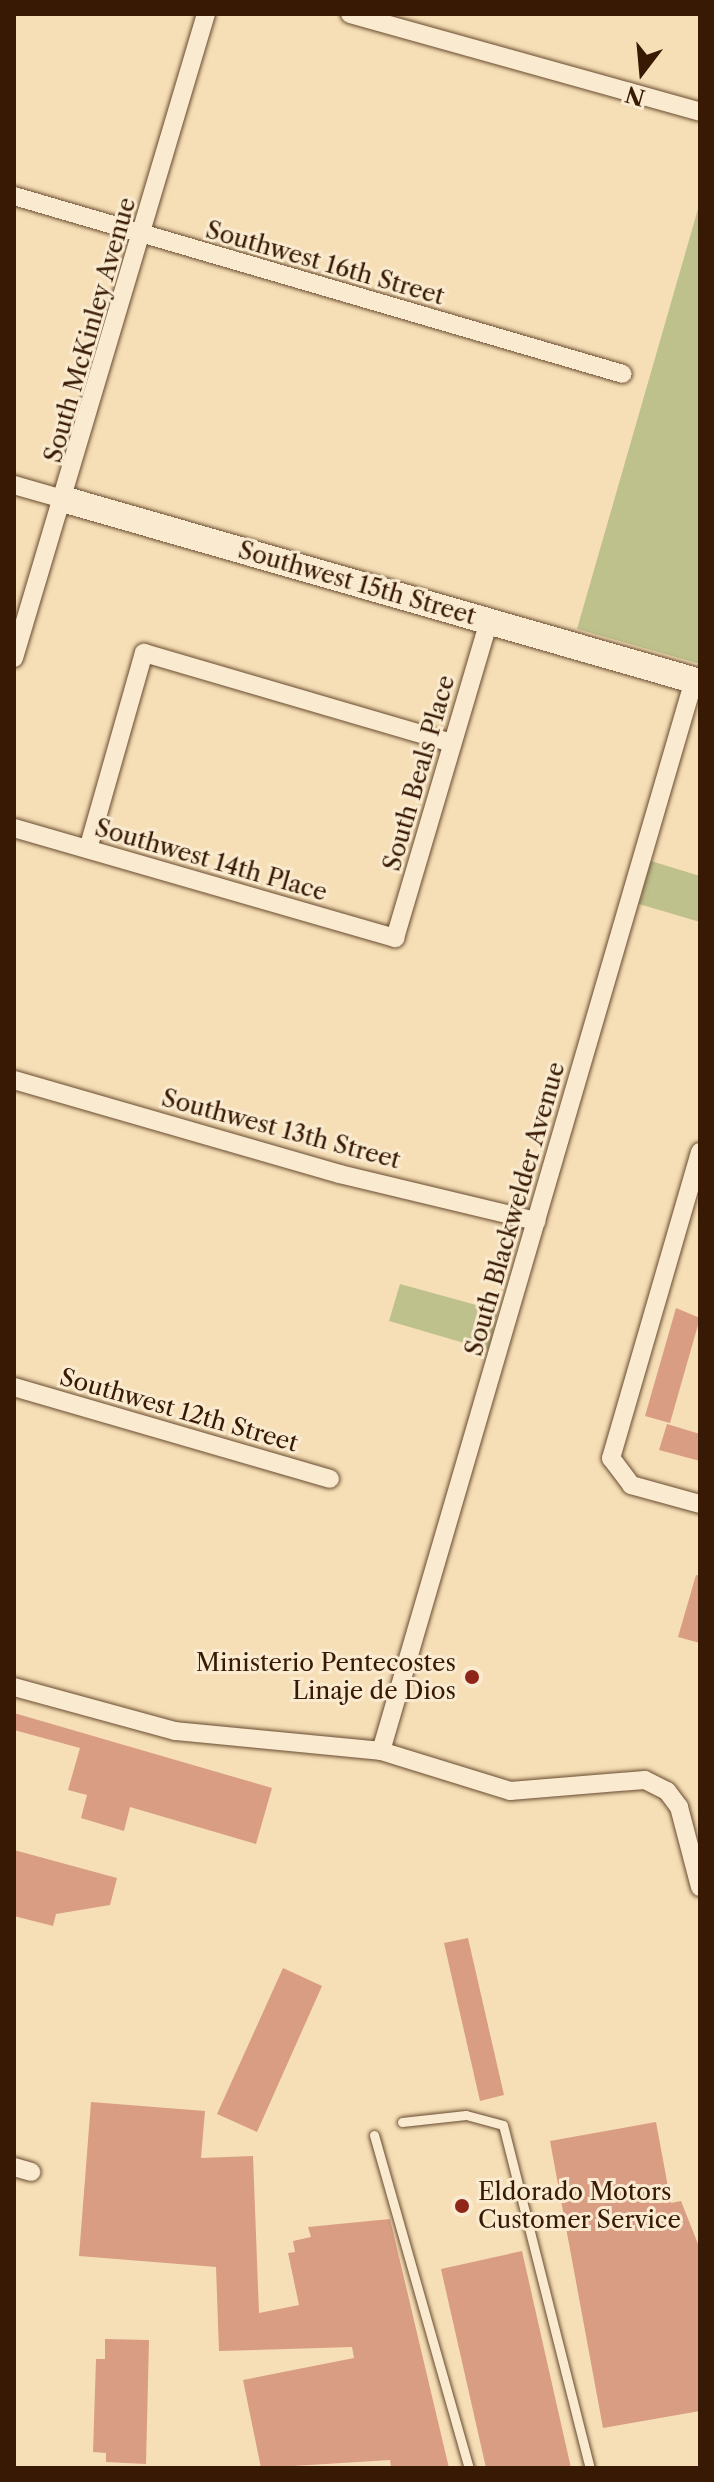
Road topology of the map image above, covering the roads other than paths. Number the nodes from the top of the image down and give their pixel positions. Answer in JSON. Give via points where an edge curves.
{"nodes":[{"id":1,"x":206,"y":14,"type":"edge"},
{"id":2,"x":350,"y":14,"type":"edge"},
{"id":3,"x":700,"y":112,"type":"edge"},
{"id":4,"x":14,"y":196,"type":"edge"},
{"id":5,"x":142,"y":235,"type":"junction"},
{"id":6,"x":623,"y":374,"type":"dead end"},
{"id":7,"x":14,"y":485,"type":"edge"},
{"id":8,"x":66,"y":500,"type":"junction"},
{"id":9,"x":489,"y":621,"type":"junction"},
{"id":10,"x":18,"y":636,"type":"edge"},
{"id":11,"x":14,"y":658,"type":"edge"},
{"id":12,"x":697,"y":681,"type":"edge"},
{"id":13,"x":452,"y":743,"type":"junction"},
{"id":14,"x":14,"y":828,"type":"edge"},
{"id":15,"x":88,"y":849,"type":"junction"},
{"id":16,"x":395,"y":938,"type":"joint"},
{"id":17,"x":14,"y":1080,"type":"edge"},
{"id":18,"x":700,"y":1152,"type":"edge"},
{"id":19,"x":536,"y":1221,"type":"junction"},
{"id":20,"x":14,"y":1387,"type":"edge"},
{"id":21,"x":330,"y":1479,"type":"dead end"},
{"id":22,"x":700,"y":1504,"type":"edge"},
{"id":23,"x":14,"y":1687,"type":"edge"},
{"id":24,"x":381,"y":1751,"type":"junction"},
{"id":25,"x":700,"y":1887,"type":"edge"},
{"id":26,"x":402,"y":2122,"type":"dead end"},
{"id":27,"x":374,"y":2135,"type":"dead end"},
{"id":28,"x":469,"y":2468,"type":"edge"},
{"id":29,"x":590,"y":2468,"type":"edge"}],
"edges":[{"from":1,"to":5,"type":"street","name":"South McKinley Avenue"},
{"from":2,"to":3,"type":"street"},
{"from":4,"to":5,"type":"street","name":"Southwest 16th Street"},
{"from":5,"to":6,"type":"street","name":"Southwest 16th Street"},
{"from":5,"to":8,"type":"street","name":"South McKinley Avenue"},
{"from":7,"to":8,"type":"street","name":"Southwest 15th Street"},
{"from":8,"to":9,"type":"street","name":"Southwest 15th Street"},
{"from":8,"to":10,"type":"street","name":"South McKinley Avenue"},
{"from":9,"to":12,"type":"street","name":"Southwest 15th Street"},
{"from":9,"to":13,"type":"street","name":"South Beals Place"},
{"from":10,"to":11,"type":"street","name":"South McKinley Avenue"},
{"from":12,"to":19,"type":"street","name":"South Blackwelder Avenue"},
{"from":13,"to":15,"type":"street","via":[[144,653]]},
{"from":13,"to":16,"type":"street","name":"South Beals Place"},
{"from":14,"to":15,"type":"street","name":"Southwest 14th Place"},
{"from":15,"to":16,"type":"street","name":"Southwest 14th Place"},
{"from":17,"to":19,"type":"street","name":"Southwest 13th Street","via":[[340,1174]]},
{"from":18,"to":22,"type":"street","via":[[611,1458],[631,1485]]},
{"from":19,"to":24,"type":"street","name":"South Blackwelder Avenue"},
{"from":20,"to":21,"type":"street","name":"Southwest 12th Street"},
{"from":23,"to":24,"type":"street","via":[[175,1731]]},
{"from":24,"to":25,"type":"street","via":[[510,1791],[636,1778],[660,1786],[679,1807]]},
{"from":26,"to":29,"type":"lane","via":[[466,2115],[503,2125]]},
{"from":27,"to":28,"type":"lane"}]}
